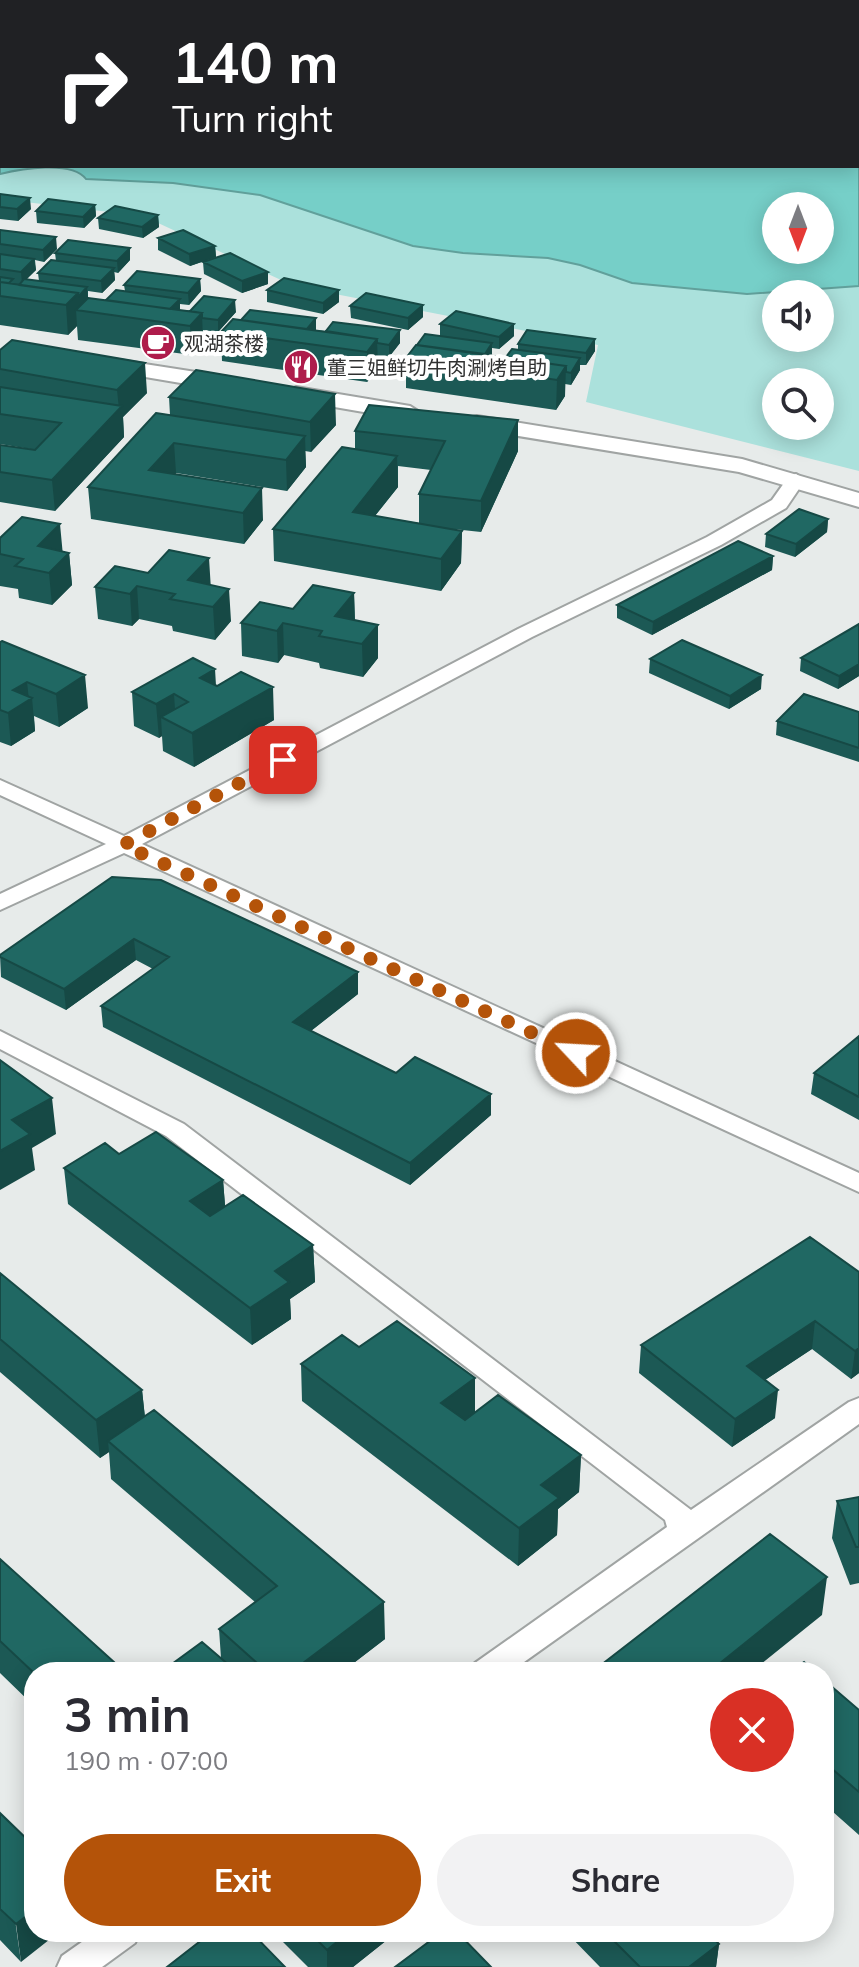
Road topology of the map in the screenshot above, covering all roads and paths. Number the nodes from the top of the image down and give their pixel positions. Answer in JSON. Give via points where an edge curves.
{"nodes":[{"id":1,"x":78,"y":360,"type":"edge"},
{"id":2,"x":796,"y":480,"type":"junction"},
{"id":3,"x":859,"y":500,"type":"edge"},
{"id":4,"x":0,"y":787,"type":"edge"},
{"id":5,"x":123,"y":845,"type":"junction"},
{"id":6,"x":0,"y":903,"type":"edge"},
{"id":7,"x":0,"y":1039,"type":"edge"},
{"id":8,"x":859,"y":1183,"type":"edge"},
{"id":9,"x":859,"y":1409,"type":"edge"},
{"id":10,"x":683,"y":1531,"type":"junction"},
{"id":11,"x":500,"y":1662,"type":"edge"},
{"id":12,"x":109,"y":1942,"type":"edge"},
{"id":13,"x":74,"y":1967,"type":"edge"}],
"edges":[{"from":1,"to":2,"type":"street","via":[[742,466]]},
{"from":2,"to":3,"type":"street"},
{"from":2,"to":5,"type":"street","via":[[779,504],[714,541],[525,633]]},
{"from":4,"to":5,"type":"street"},
{"from":5,"to":6,"type":"street"},
{"from":5,"to":8,"type":"street"},
{"from":7,"to":10,"type":"street","via":[[175,1130],[678,1514]]},
{"from":9,"to":10,"type":"street"},
{"from":10,"to":11,"type":"street"},
{"from":12,"to":13,"type":"street"}]}
